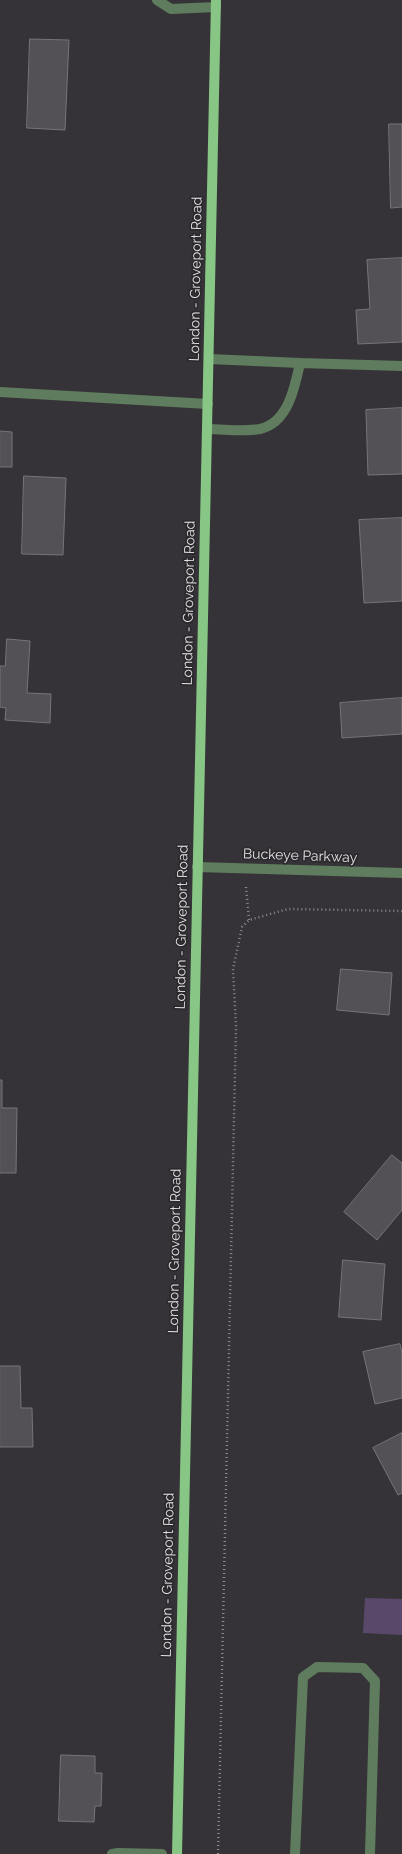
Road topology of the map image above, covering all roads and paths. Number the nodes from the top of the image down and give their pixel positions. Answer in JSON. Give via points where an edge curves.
{"nodes":[{"id":1,"x":157,"y":0,"type":"edge"},
{"id":2,"x":216,"y":4,"type":"edge"},
{"id":3,"x":209,"y":359,"type":"junction"},
{"id":4,"x":300,"y":363,"type":"junction"},
{"id":5,"x":402,"y":366,"type":"edge"},
{"id":6,"x":0,"y":392,"type":"edge"},
{"id":7,"x":208,"y":404,"type":"junction"},
{"id":8,"x":207,"y":430,"type":"junction"},
{"id":9,"x":197,"y":867,"type":"junction"},
{"id":10,"x":244,"y":868,"type":"junction"},
{"id":11,"x":402,"y":873,"type":"edge"},
{"id":12,"x":402,"y":911,"type":"edge"},
{"id":13,"x":249,"y":920,"type":"junction"},
{"id":14,"x":112,"y":1854,"type":"edge"},
{"id":15,"x":162,"y":1854,"type":"edge"},
{"id":16,"x":177,"y":1854,"type":"edge"},
{"id":17,"x":218,"y":1854,"type":"edge"},
{"id":18,"x":295,"y":1854,"type":"edge"},
{"id":19,"x":370,"y":1854,"type":"edge"}],
"edges":[{"from":1,"to":2,"type":"street","via":[[171,9]]},
{"from":2,"to":3,"type":"main road","name":"London - Groveport Road"},
{"from":3,"to":4,"type":"street"},
{"from":3,"to":7,"type":"main road","name":"London - Groveport Road"},
{"from":4,"to":5,"type":"street"},
{"from":4,"to":8,"type":"street","via":[[293,393],[283,412],[274,422],[259,429]]},
{"from":6,"to":7,"type":"street"},
{"from":7,"to":8,"type":"main road","name":"London - Groveport Road"},
{"from":8,"to":9,"type":"main road","name":"London - Groveport Road"},
{"from":9,"to":10,"type":"street","name":"Buckeye Parkway"},
{"from":9,"to":16,"type":"main road","name":"London - Groveport Road"},
{"from":10,"to":11,"type":"street","name":"Buckeye Parkway"},
{"from":10,"to":13,"type":"path"},
{"from":12,"to":13,"type":"path","via":[[288,909]]},
{"from":13,"to":17,"type":"path","via":[[242,927],[233,969],[236,1026]]},
{"from":14,"to":15,"type":"street"},
{"from":18,"to":19,"type":"street","via":[[303,1677],[317,1667],[363,1668],[375,1681]]}]}
